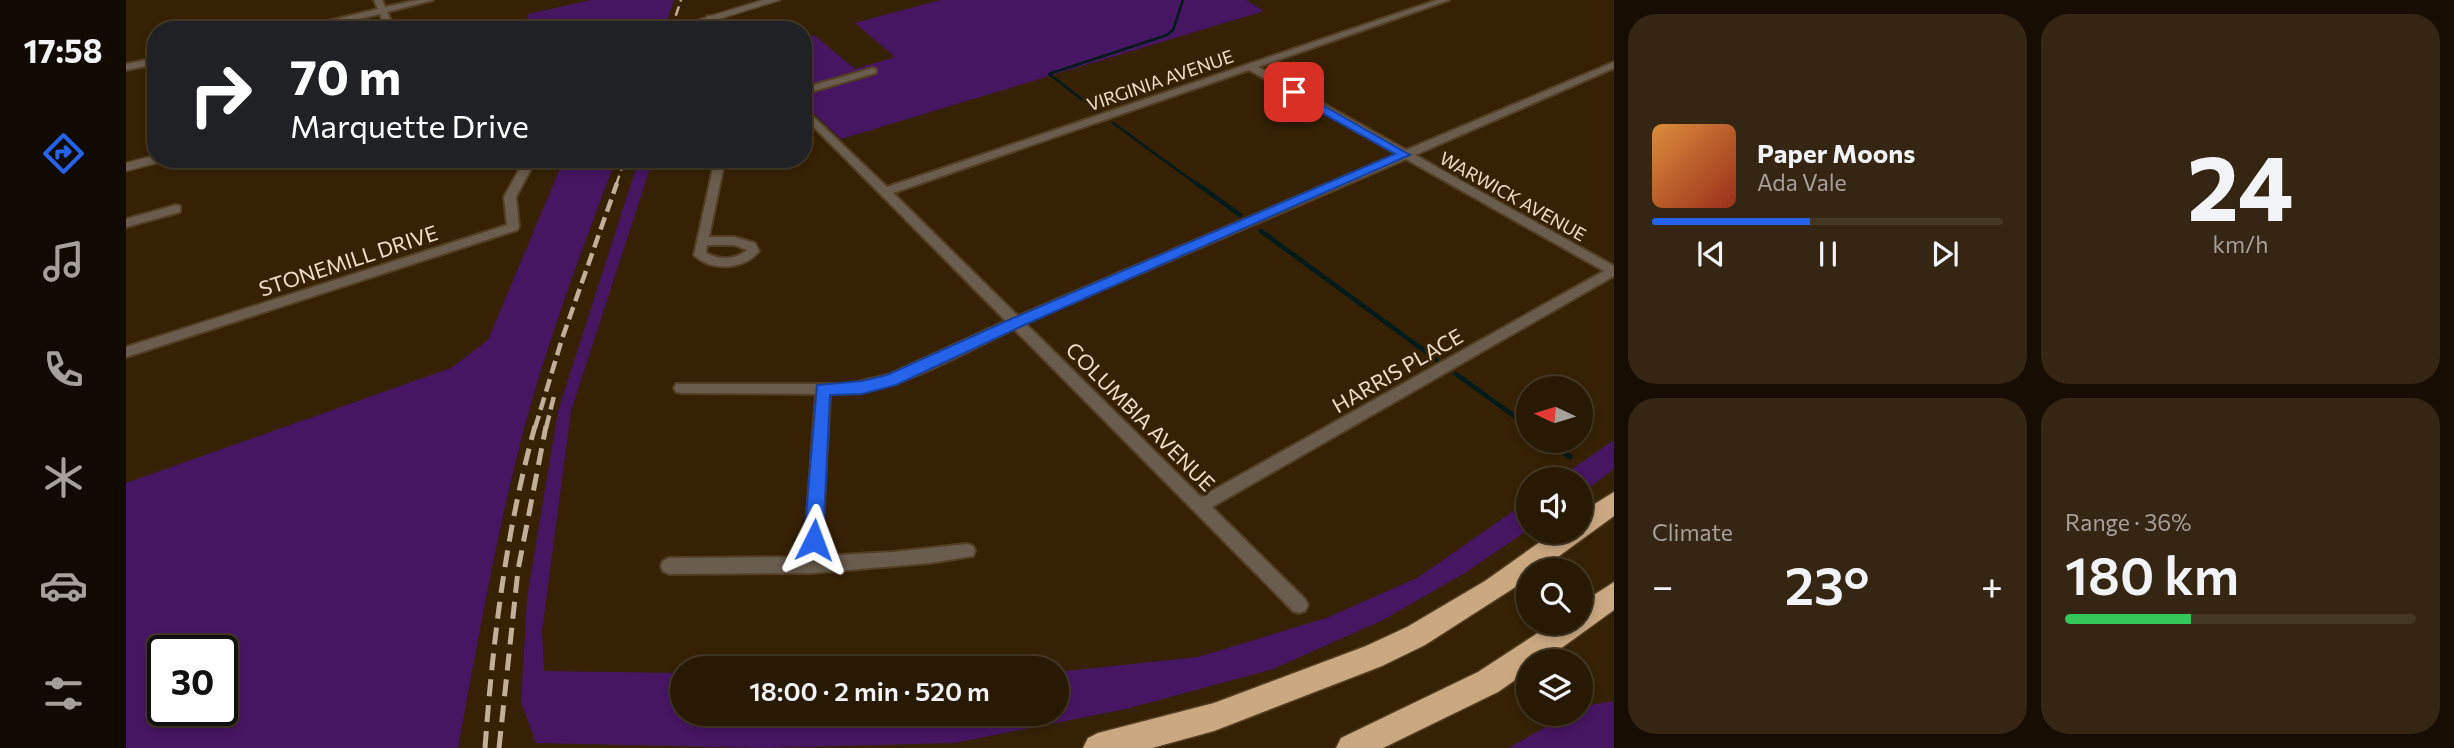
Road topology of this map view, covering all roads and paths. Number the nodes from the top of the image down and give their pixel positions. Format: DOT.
graph roads {
  1 [pos="378,0"];
  2 [pos="429,0"];
  3 [pos="775,0"];
  4 [pos="1445,0"];
  5 [pos="383,11"];
  6 [pos="710,18"];
  7 [pos="337,21"];
  8 [pos="387,21"];
  9 [pos="700,21"];
  10 [pos="713,21"];
  11 [pos="147,63"];
  12 [pos="1614,65"];
  13 [pos="126,67"];
  14 [pos="1250,67"];
  15 [pos="873,71"];
  16 [pos="812,88"];
  17 [pos="812,119"];
  18 [pos="1404,155"];
  19 [pos="147,161"];
  20 [pos="126,167"];
  21 [pos="526,168"];
  22 [pos="718,168"];
  23 [pos="886,192"];
  24 [pos="176,209"];
  25 [pos="126,223"];
  26 [pos="702,241"];
  27 [pos="1614,271"];
  28 [pos="1016,322"];
  29 [pos="126,352"];
  30 [pos="681,388"];
  31 [pos="822,389"];
  32 [pos="1614,502"];
  33 [pos="1201,505"];
  34 [pos="1593,517"];
  35 [pos="1556,544"];
  36 [pos="967,551"];
  37 [pos="812,565"];
  38 [pos="669,566"];
  39 [pos="1614,594"];
  40 [pos="1299,605"];
  41 [pos="1593,610"];
  42 [pos="1558,635"];
  43 [pos="1098,748"];
  44 [pos="1351,748"];
  1 -- 5 [label="street"];
  2 -- 5 [label="street"];
  3 -- 6 [label="street"];
  4 -- 14 [label="street, VIRGINIA AVENUE"];
  5 -- 7 [label="street"];
  5 -- 8 [label="street"];
  6 -- 9 [label="street"];
  6 -- 10 [label="street"];
  11 -- 13 [label="street"];
  12 -- 18 [label="street"];
  14 -- 18 [label="street, WARWICK AVENUE"];
  14 -- 23 [label="street, VIRGINIA AVENUE"];
  15 -- 16 [label="street"];
  17 -- 23 [label="street, COLUMBIA AVENUE"];
  18 -- 27 [label="street, WARWICK AVENUE"];
  18 -- 28 [label="street"];
  19 -- 20 [label="street"];
  21 -- 29 [label="street, STONEMILL DRIVE"];
  22 -- 26 [label="street"];
  23 -- 28 [label="street, COLUMBIA AVENUE"];
  24 -- 25 [label="street"];
  27 -- 33 [label="street, HARRIS PLACE"];
  28 -- 31 [label="street"];
  28 -- 33 [label="street, COLUMBIA AVENUE"];
  30 -- 31 [label="street"];
  31 -- 37 [label="street"];
  32 -- 34 [label="highway"];
  33 -- 40 [label="street, COLUMBIA AVENUE"];
  35 -- 43 [label="highway"];
  36 -- 37 [label="street"];
  37 -- 38 [label="street"];
  39 -- 41 [label="highway"];
  42 -- 44 [label="highway"];
}
